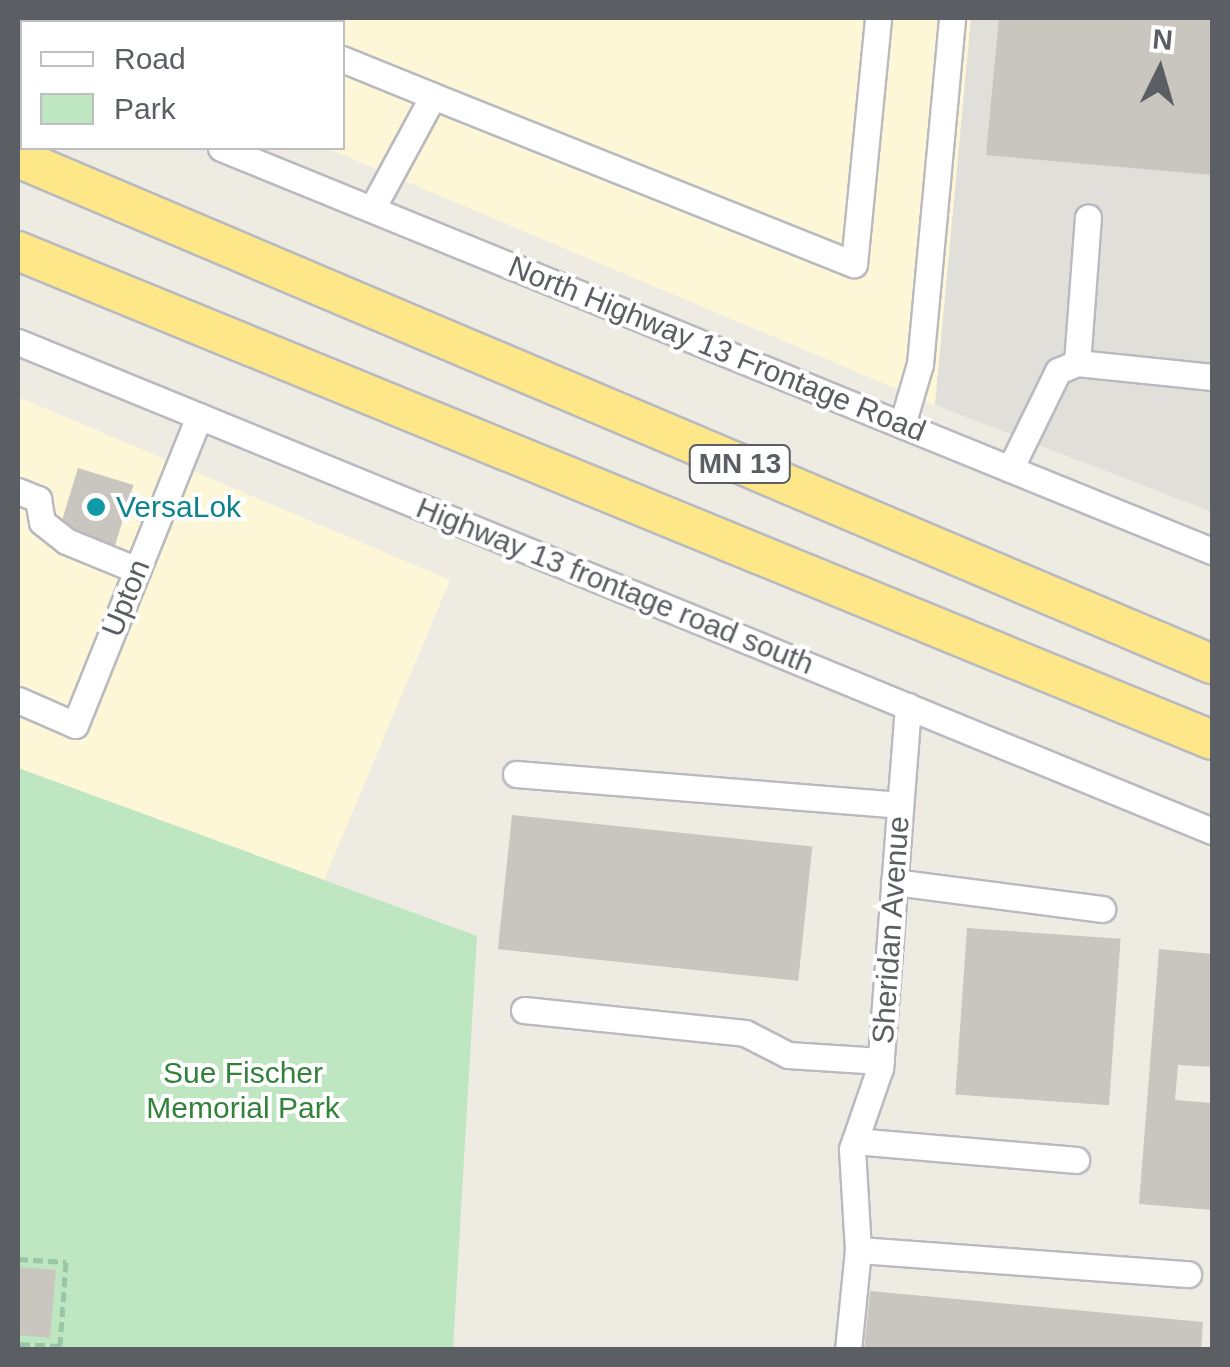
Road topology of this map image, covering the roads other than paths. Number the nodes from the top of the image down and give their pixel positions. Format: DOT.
graph roads {
  1 [pos="878,18"];
  2 [pos="952,18"];
  3 [pos="345,61"];
  4 [pos="433,96"];
  5 [pos="226,150"];
  6 [pos="18,158"];
  7 [pos="372,209"];
  8 [pos="1088,218"];
  9 [pos="18,251"];
  10 [pos="18,342"];
  11 [pos="1078,364"];
  12 [pos="1212,377"];
  13 [pos="199,416"];
  14 [pos="902,425"];
  15 [pos="1010,469"];
  16 [pos="18,491"];
  17 [pos="1212,551"];
  18 [pos="137,570"];
  19 [pos="1212,664"];
  20 [pos="18,700"];
  21 [pos="908,706"];
  22 [pos="1212,740"];
  23 [pos="516,774"];
  24 [pos="900,806"];
  25 [pos="1212,831"];
  26 [pos="894,882"];
  27 [pos="1102,909"];
  28 [pos="524,1010"];
  29 [pos="881,1061"];
  30 [pos="853,1145"];
  31 [pos="1076,1160"];
  32 [pos="858,1250"];
  33 [pos="1188,1274"];
  34 [pos="848,1350"];
  1 -- 4 [label="street"];
  2 -- 14 [label="street"];
  3 -- 4 [label="street"];
  4 -- 7 [label="street"];
  5 -- 7 [label="street, North Highway 13 Frontage Road"];
  6 -- 19 [label="highway, MN 13"];
  7 -- 14 [label="street, North Highway 13 Frontage Road"];
  8 -- 11 [label="street"];
  9 -- 22 [label="highway, MN 13"];
  10 -- 13 [label="street, Highway 13 frontage road south"];
  11 -- 12 [label="street"];
  11 -- 15 [label="street"];
  13 -- 18 [label="street, Upton"];
  13 -- 21 [label="street, Highway 13 frontage road south"];
  14 -- 15 [label="street, North Highway 13 Frontage Road"];
  15 -- 17 [label="street, North Highway 13 Frontage Road"];
  16 -- 18 [label="street"];
  18 -- 20 [label="street, Upton"];
  21 -- 24 [label="street, Sheridan Avenue"];
  21 -- 25 [label="street, Highway 13 frontage road south"];
  23 -- 24 [label="street"];
  24 -- 26 [label="street, Sheridan Avenue"];
  26 -- 27 [label="street"];
  26 -- 29 [label="street, Sheridan Avenue"];
  28 -- 29 [label="street"];
  29 -- 30 [label="street, Sheridan Avenue"];
  30 -- 31 [label="street"];
  30 -- 32 [label="street"];
  32 -- 33 [label="street"];
  32 -- 34 [label="street"];
}
